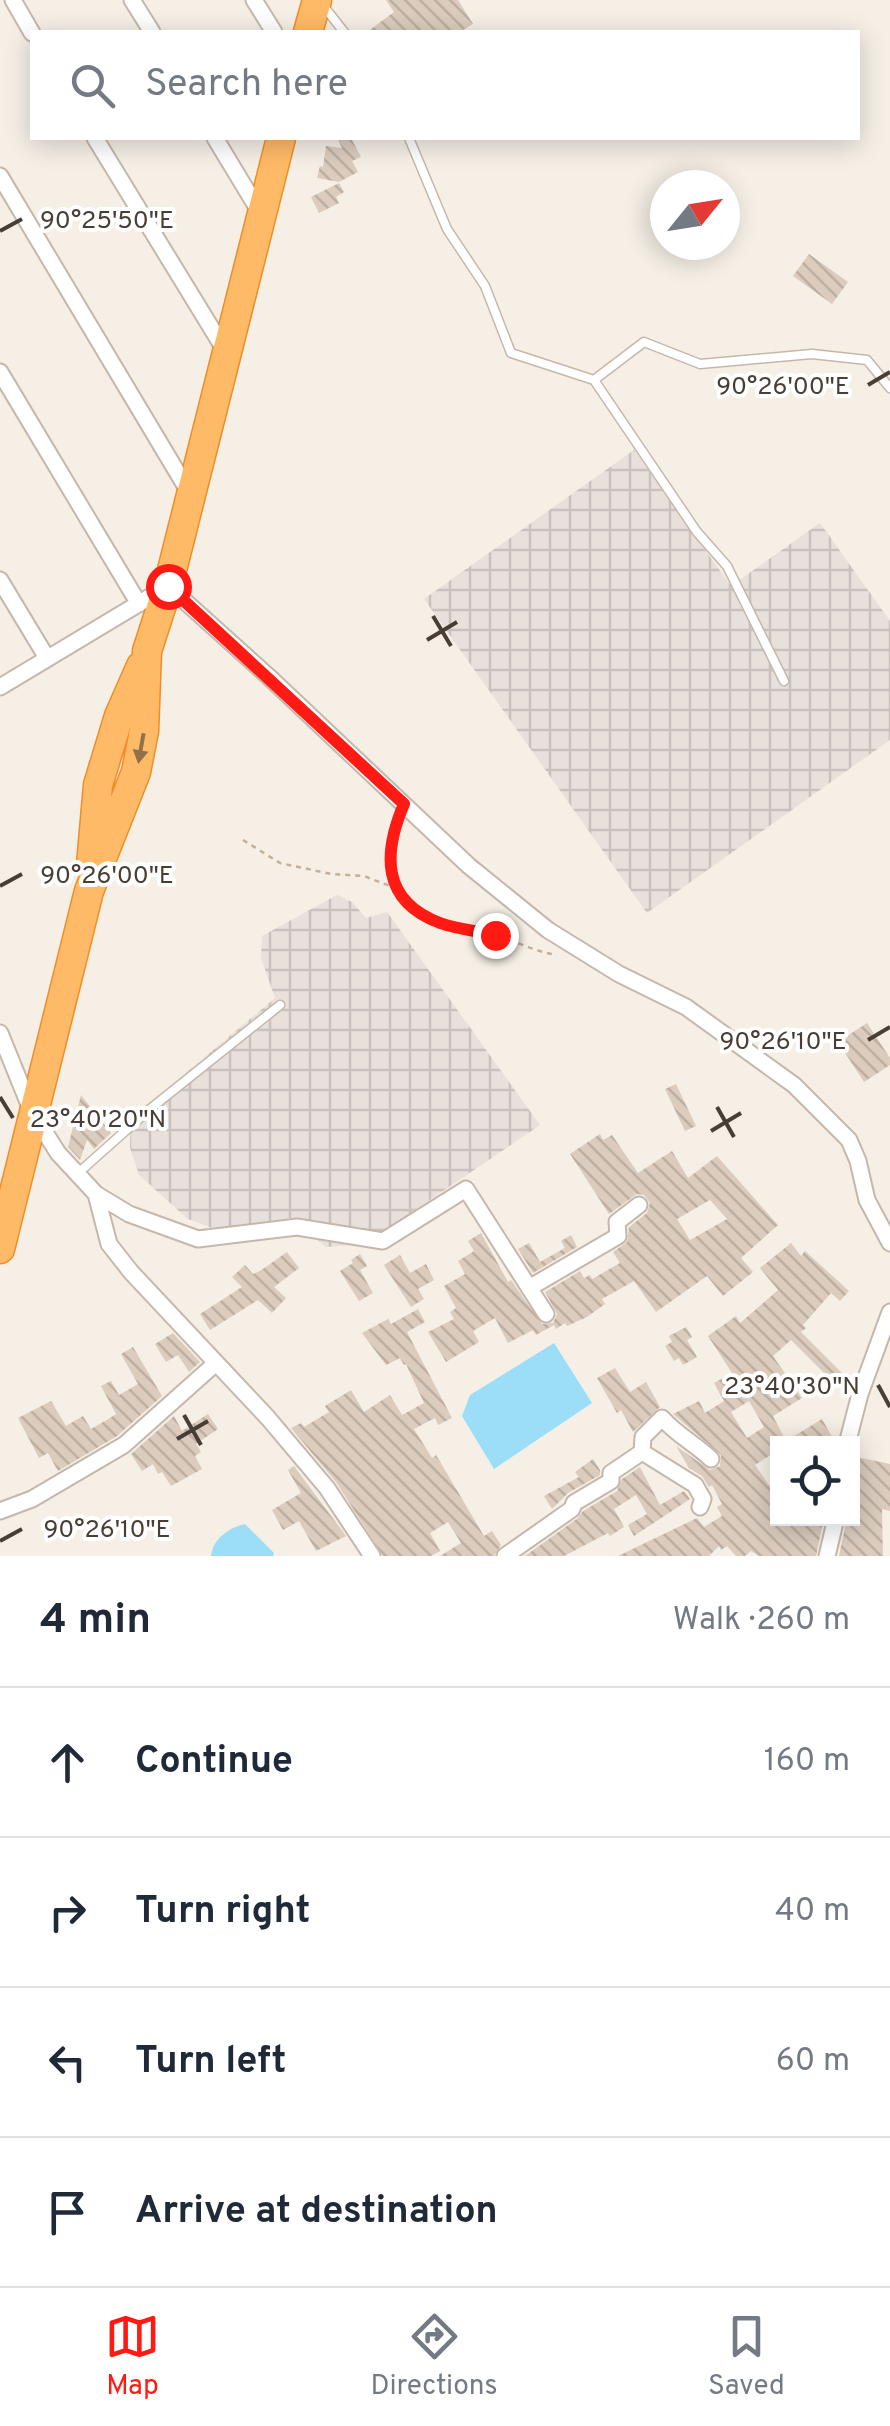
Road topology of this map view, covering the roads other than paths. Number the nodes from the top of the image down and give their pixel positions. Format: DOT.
graph roads {
  1 [pos="13,0"];
  2 [pos="132,0"];
  3 [pos="254,0"];
  4 [pos="318,0"];
  5 [pos="30,30"];
  6 [pos="151,30"];
  7 [pos="273,30"];
  8 [pos="309,30"];
  9 [pos="342,30"];
  10 [pos="97,140"];
  11 [pos="216,140"];
  12 [pos="280,140"];
  13 [pos="409,140"];
  14 [pos="0,176"];
  15 [pos="262,214"];
  16 [pos="227,353"];
  17 [pos="0,372"];
  18 [pos="594,380"];
  19 [pos="890,388"];
  20 [pos="189,492"];
  21 [pos="0,580"];
  22 [pos="168,586"];
  23 [pos="138,604"];
  24 [pos="47,658"];
  25 [pos="784,681"];
  26 [pos="0,686"];
  27 [pos="280,1005"];
  28 [pos="0,1032"];
  29 [pos="32,1112"];
  30 [pos="76,1174"];
  31 [pos="96,1194"];
  32 [pos="639,1204"];
  33 [pos="890,1242"];
  34 [pos="0,1249"];
  35 [pos="529,1288"];
  36 [pos="890,1312"];
  37 [pos="546,1314"];
  38 [pos="216,1363"];
  39 [pos="850,1436"];
  40 [pos="642,1452"];
  41 [pos="711,1459"];
  42 [pos="700,1507"];
  43 [pos="0,1511"];
  44 [pos="834,1526"];
  45 [pos="372,1556"];
  46 [pos="505,1556"];
  47 [pos="827,1556"];
  1 -- 5 [label="street"];
  2 -- 6 [label="street"];
  3 -- 7 [label="street"];
  4 -- 8 [label="highway"];
  4 -- 9 [label="lane"];
  10 -- 16 [label="street"];
  11 -- 15 [label="street"];
  12 -- 15 [label="highway"];
  13 -- 18 [label="lane"];
  14 -- 20 [label="street"];
  15 -- 16 [label="highway"];
  16 -- 20 [label="highway"];
  17 -- 23 [label="street"];
  18 -- 19 [label="lane"];
  18 -- 25 [label="lane"];
  20 -- 22 [label="highway"];
  21 -- 24 [label="street"];
  22 -- 23 [label="street"];
  22 -- 29 [label="highway"];
  22 -- 33 [label="street"];
  23 -- 24 [label="street"];
  24 -- 26 [label="street"];
  27 -- 30 [label="lane"];
  28 -- 29 [label="street"];
  29 -- 30 [label="street"];
  29 -- 34 [label="highway"];
  30 -- 31 [label="street"];
  31 -- 35 [label="street"];
  31 -- 38 [label="street"];
  32 -- 35 [label="street"];
  35 -- 37 [label="street"];
  36 -- 39 [label="street"];
  38 -- 43 [label="street"];
  38 -- 45 [label="street"];
  40 -- 41 [label="street"];
  40 -- 42 [label="street"];
  40 -- 46 [label="street"];
  44 -- 47 [label="street"];
}
